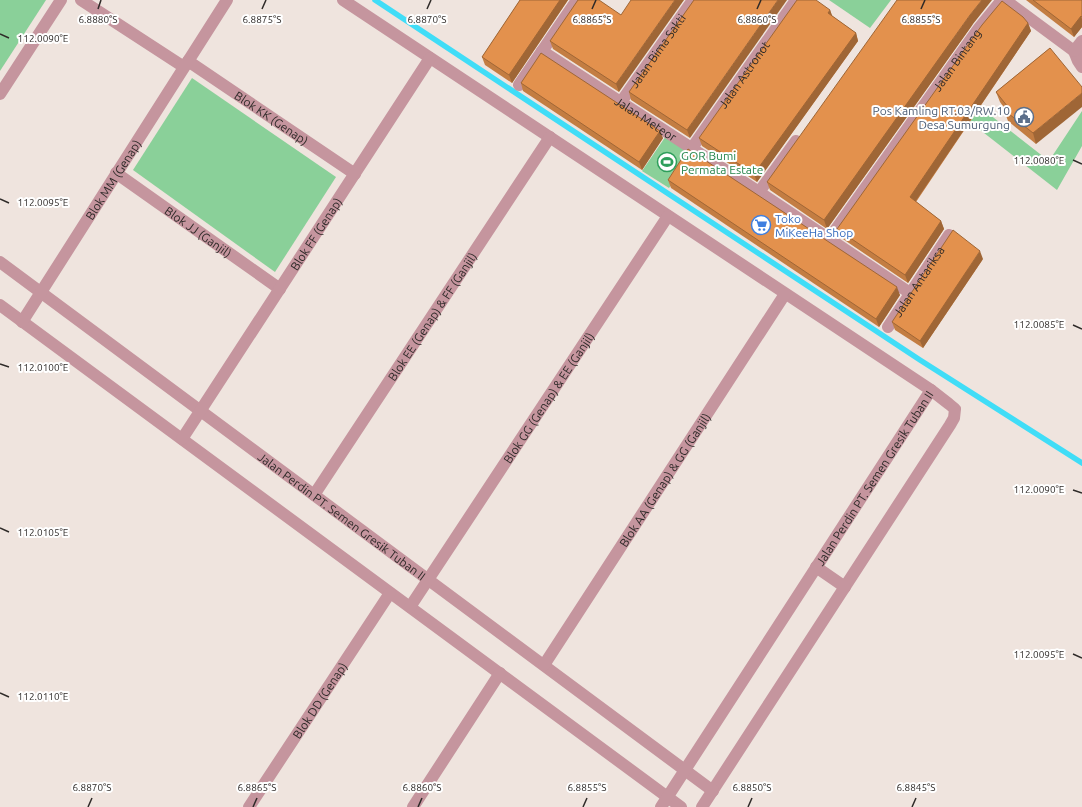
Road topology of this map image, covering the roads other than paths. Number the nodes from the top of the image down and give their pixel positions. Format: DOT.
graph roads {
  1 [pos="61,0"];
  2 [pos="81,0"];
  3 [pos="227,0"];
  4 [pos="343,0"];
  5 [pos="577,0"];
  6 [pos="693,0"];
  7 [pos="796,0"];
  8 [pos="1004,0"];
  9 [pos="1082,41"];
  10 [pos="542,51"];
  11 [pos="1078,53"];
  12 [pos="430,58"];
  13 [pos="186,64"];
  14 [pos="1082,67"];
  15 [pos="519,85"];
  16 [pos="1,89"];
  17 [pos="621,102"];
  18 [pos="800,134"];
  19 [pos="550,137"];
  20 [pos="692,148"];
  21 [pos="116,173"];
  22 [pos="355,174"];
  23 [pos="759,192"];
  24 [pos="668,216"];
  25 [pos="949,235"];
  26 [pos="829,240"];
  27 [pos="0,262"];
  28 [pos="280,289"];
  29 [pos="41,292"];
  30 [pos="786,294"];
  31 [pos="910,294"];
  32 [pos="0,305"];
  33 [pos="22,322"];
  34 [pos="888,327"];
  35 [pos="931,390"];
  36 [pos="201,411"];
  37 [pos="182,439"];
  38 [pos="314,495"];
  39 [pos="816,567"];
  40 [pos="428,580"];
  41 [pos="845,587"];
  42 [pos="390,593"];
  43 [pos="410,607"];
  44 [pos="544,665"];
  45 [pos="500,673"];
  46 [pos="685,770"];
  47 [pos="713,791"];
  48 [pos="664,802"];
  49 [pos="249,807"];
  50 [pos="413,807"];
  51 [pos="681,807"];
  52 [pos="702,807"];
  1 -- 16 [label="street"];
  2 -- 13 [label="street, Blok KK (Genap)"];
  3 -- 13 [label="street, Blok MM (Genap)"];
  4 -- 12 [label="street"];
  5 -- 10 [label="street"];
  6 -- 17 [label="street, Jalan Bima Sakti"];
  7 -- 20 [label="street, Jalan Astronot"];
  8 -- 11 [label="street"];
  8 -- 26 [label="street, Jalan Bintang"];
  9 -- 11 [label="street"];
  10 -- 15 [label="street"];
  10 -- 17 [label="street, Jalan Meteor"];
  11 -- 14 [label="street"];
  12 -- 19 [label="street"];
  12 -- 22 [label="street, Blok FF (Genap)"];
  13 -- 21 [label="street, Blok MM (Genap)"];
  13 -- 22 [label="street, Blok KK (Genap)"];
  17 -- 20 [label="street, Jalan Meteor"];
  18 -- 23 [label="street"];
  19 -- 24 [label="street"];
  19 -- 38 [label="street, Blok EE (Genap) & FF (Ganjil)"];
  20 -- 23 [label="street, Jalan Meteor"];
  21 -- 28 [label="street, Blok JJ (Ganjil)"];
  21 -- 29 [label="street, Blok MM (Genap)"];
  22 -- 28 [label="street, Blok FF (Genap)"];
  23 -- 26 [label="street, Jalan Meteor"];
  24 -- 30 [label="street"];
  24 -- 40 [label="street, Blok GG (Genap) & EE (Ganjil)"];
  25 -- 31 [label="street, Jalan Antariksa"];
  26 -- 31 [label="street, Jalan Meteor"];
  27 -- 29 [label="street, Jalan Perdin PT. Semen Gresik Tuban II"];
  28 -- 36 [label="street, Blok FF (Genap)"];
  29 -- 33 [label="street, Blok MM (Genap)"];
  29 -- 36 [label="street, Jalan Perdin PT. Semen Gresik Tuban II"];
  30 -- 35 [label="street"];
  30 -- 44 [label="street, Blok AA (Genap) & GG (Ganjil)"];
  31 -- 34 [label="street, Jalan Antariksa"];
  32 -- 33 [label="street"];
  33 -- 37 [label="street"];
  35 -- 39 [label="street, Jalan Perdin PT. Semen Gresik Tuban II"];
  35 -- 41 [label="street, Jalan Perdin PT. Semen Gresik Tuban II"];
  36 -- 37 [label="street, Blok FF (Genap)"];
  36 -- 38 [label="street, Jalan Perdin PT. Semen Gresik Tuban II"];
  37 -- 42 [label="street"];
  38 -- 40 [label="street, Jalan Perdin PT. Semen Gresik Tuban II"];
  39 -- 41 [label="street"];
  39 -- 46 [label="street, Jalan Perdin PT. Semen Gresik Tuban II"];
  40 -- 43 [label="street, Blok GG (Genap) & EE (Ganjil)"];
  40 -- 44 [label="street, Jalan Perdin PT. Semen Gresik Tuban II"];
  41 -- 47 [label="street, Jalan Perdin PT. Semen Gresik Tuban II"];
  42 -- 43 [label="street"];
  42 -- 49 [label="street, Blok DD (Genap)"];
  43 -- 45 [label="street"];
  44 -- 46 [label="street, Jalan Perdin PT. Semen Gresik Tuban II"];
  45 -- 48 [label="street"];
  45 -- 50 [label="street"];
  46 -- 47 [label="street, Jalan Perdin PT. Semen Gresik Tuban II"];
  46 -- 48 [label="street, Jalan Perdin PT. Semen Gresik Tuban II"];
  47 -- 52 [label="street, Jalan Perdin PT. Semen Gresik Tuban II"];
  48 -- 51 [label="street"];
}
